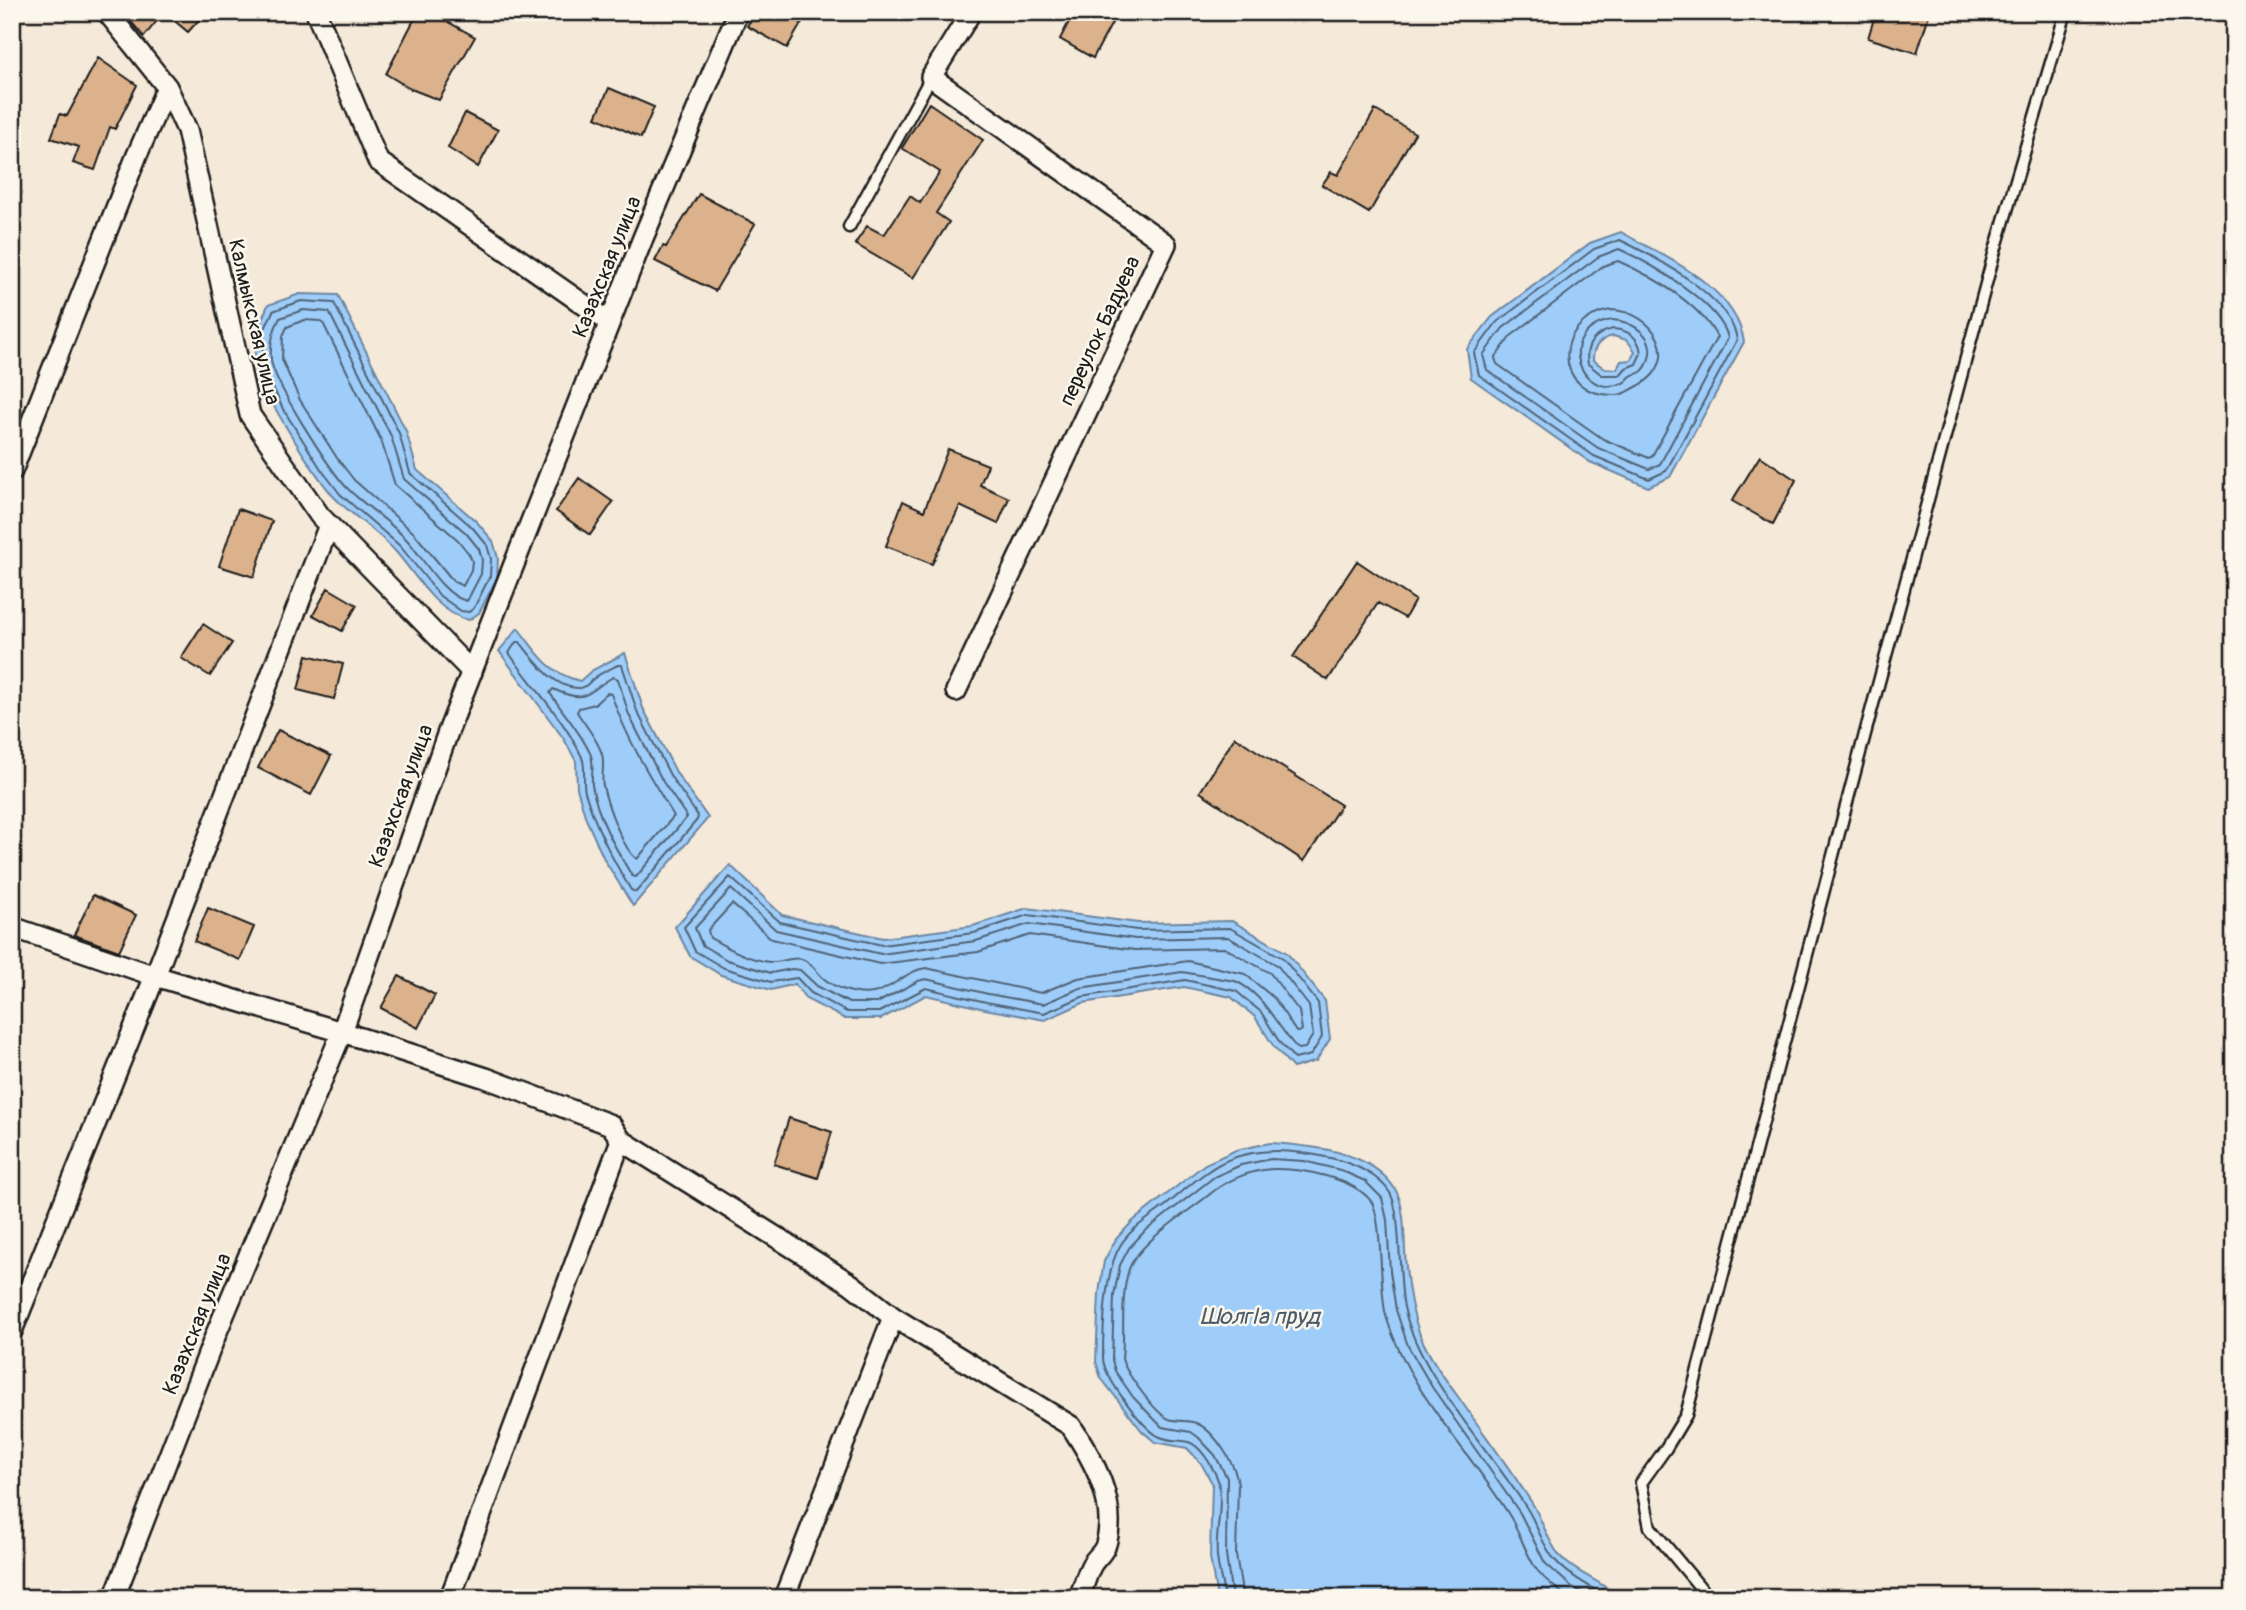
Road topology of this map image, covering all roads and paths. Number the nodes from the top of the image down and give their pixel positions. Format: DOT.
graph roads {
  1 [pos="107,12"];
  2 [pos="316,12"];
  3 [pos="737,12"];
  4 [pos="971,12"];
  5 [pos="2066,12"];
  6 [pos="931,77"];
  7 [pos="166,88"];
  8 [pos="849,227"];
  9 [pos="610,322"];
  10 [pos="12,471"];
  11 [pos="329,525"];
  12 [pos="472,672"];
  13 [pos="956,691"];
  14 [pos="12,927"];
  15 [pos="155,976"];
  16 [pos="342,1032"];
  17 [pos="621,1140"];
  18 [pos="893,1317"];
  19 [pos="12,1331"];
  20 [pos="114,1598"];
  21 [pos="450,1598"];
  22 [pos="784,1598"];
  23 [pos="1079,1598"];
  24 [pos="1709,1598"];
  1 -- 7 [label="street, Калмыкская улица"];
  2 -- 9 [label="street"];
  3 -- 9 [label="street, Казахская улица"];
  4 -- 6 [label="street"];
  5 -- 24 [label="lane"];
  6 -- 8 [label="lane"];
  6 -- 13 [label="street, переулок Бадуева"];
  7 -- 10 [label="street"];
  7 -- 11 [label="street, Калмыкская улица"];
  9 -- 12 [label="street, Казахская улица"];
  11 -- 12 [label="street, Калмыкская улица"];
  11 -- 15 [label="street"];
  12 -- 16 [label="street, Казахская улица"];
  14 -- 15 [label="street"];
  15 -- 16 [label="street"];
  15 -- 19 [label="street"];
  16 -- 17 [label="street"];
  16 -- 20 [label="street, Казахская улица"];
  17 -- 18 [label="street"];
  17 -- 21 [label="street"];
  18 -- 22 [label="street"];
  18 -- 23 [label="street"];
}
